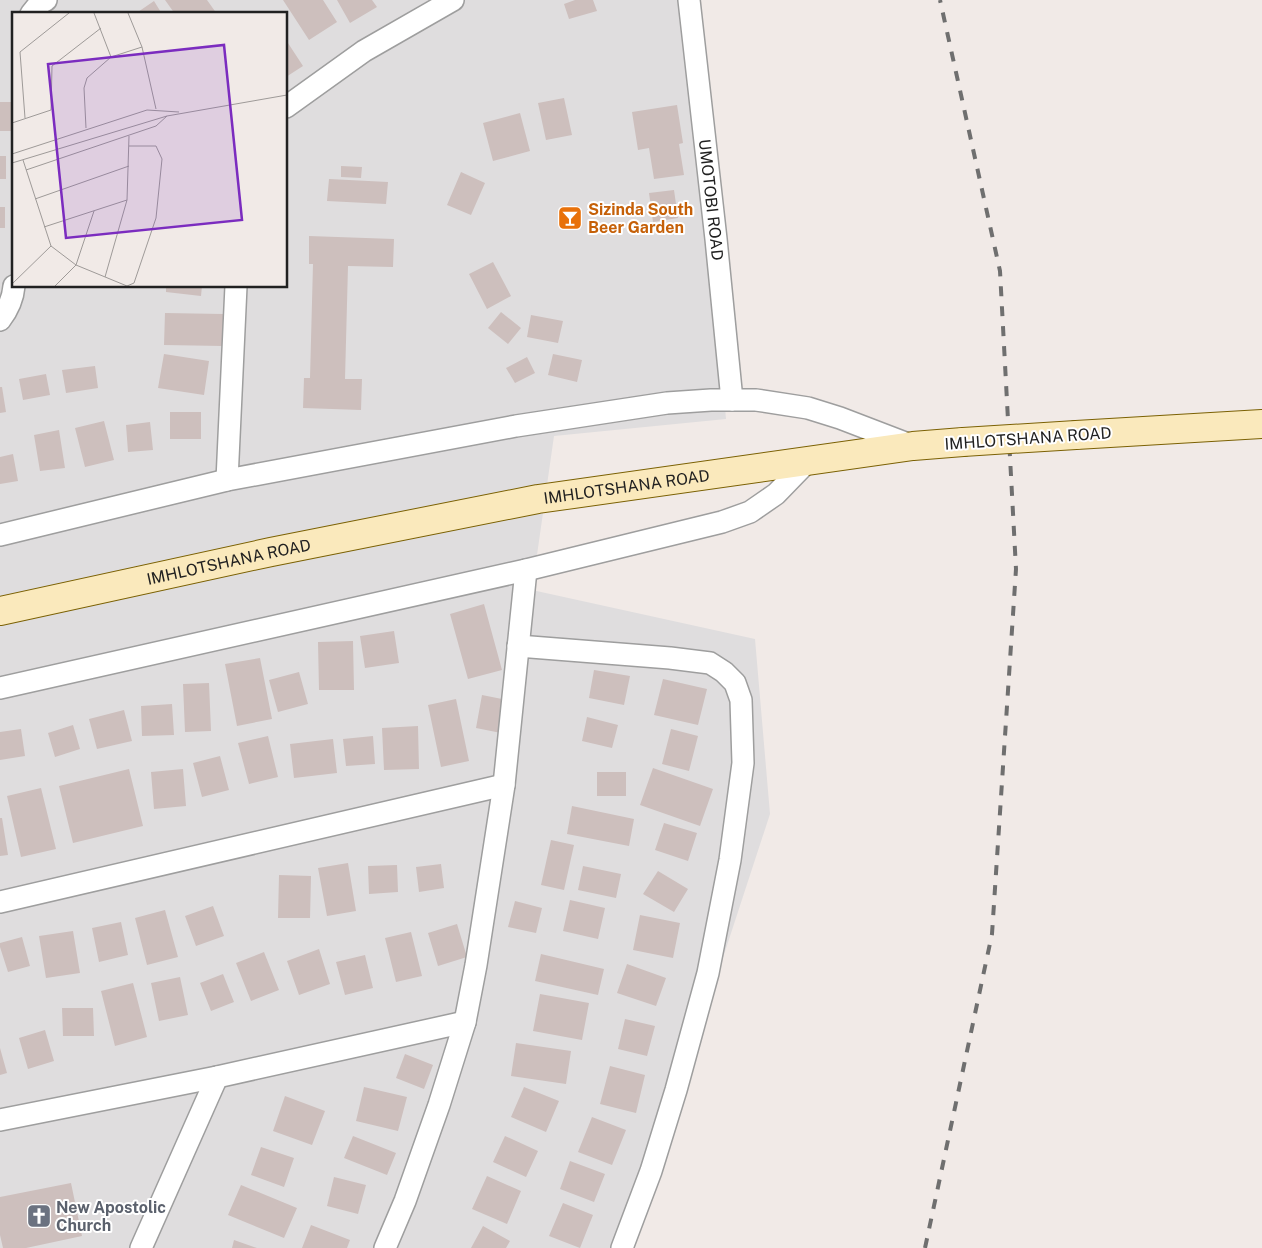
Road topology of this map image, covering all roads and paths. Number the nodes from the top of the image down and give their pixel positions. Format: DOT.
graph roads {
  1 [pos="46,0"];
  2 [pos="453,0"];
  3 [pos="689,0"];
  4 [pos="33,12"];
  5 [pos="288,106"];
  6 [pos="14,288"];
  7 [pos="236,288"];
  8 [pos="0,320"];
  9 [pos="732,400"];
  10 [pos="1262,424"];
  11 [pos="913,446"];
  12 [pos="808,460"];
  13 [pos="227,480"];
  14 [pos="0,535"];
  15 [pos="526,570"];
  16 [pos="0,611"];
  17 [pos="518,646"];
  18 [pos="0,688"];
  19 [pos="504,785"];
  20 [pos="0,902"];
  21 [pos="465,1022"];
  22 [pos="217,1077"];
  23 [pos="0,1120"];
  24 [pos="140,1248"];
  25 [pos="385,1248"];
  26 [pos="622,1248"];
  1 -- 4 [label="street"];
  2 -- 5 [label="street"];
  3 -- 9 [label="street, UMOTOBI ROAD"];
  6 -- 8 [label="street"];
  7 -- 13 [label="street"];
  9 -- 11 [label="street"];
  9 -- 13 [label="street"];
  10 -- 11 [label="street, IMHLOTSHANA ROAD, bridge"];
  11 -- 12 [label="street, IMHLOTSHANA ROAD"];
  12 -- 15 [label="street"];
  12 -- 16 [label="street, IMHLOTSHANA ROAD"];
  13 -- 14 [label="street"];
  15 -- 17 [label="street"];
  15 -- 18 [label="street"];
  17 -- 19 [label="street"];
  17 -- 26 [label="street"];
  19 -- 20 [label="street"];
  19 -- 21 [label="street"];
  21 -- 22 [label="street"];
  21 -- 25 [label="street"];
  22 -- 23 [label="street"];
  22 -- 24 [label="street"];
}
